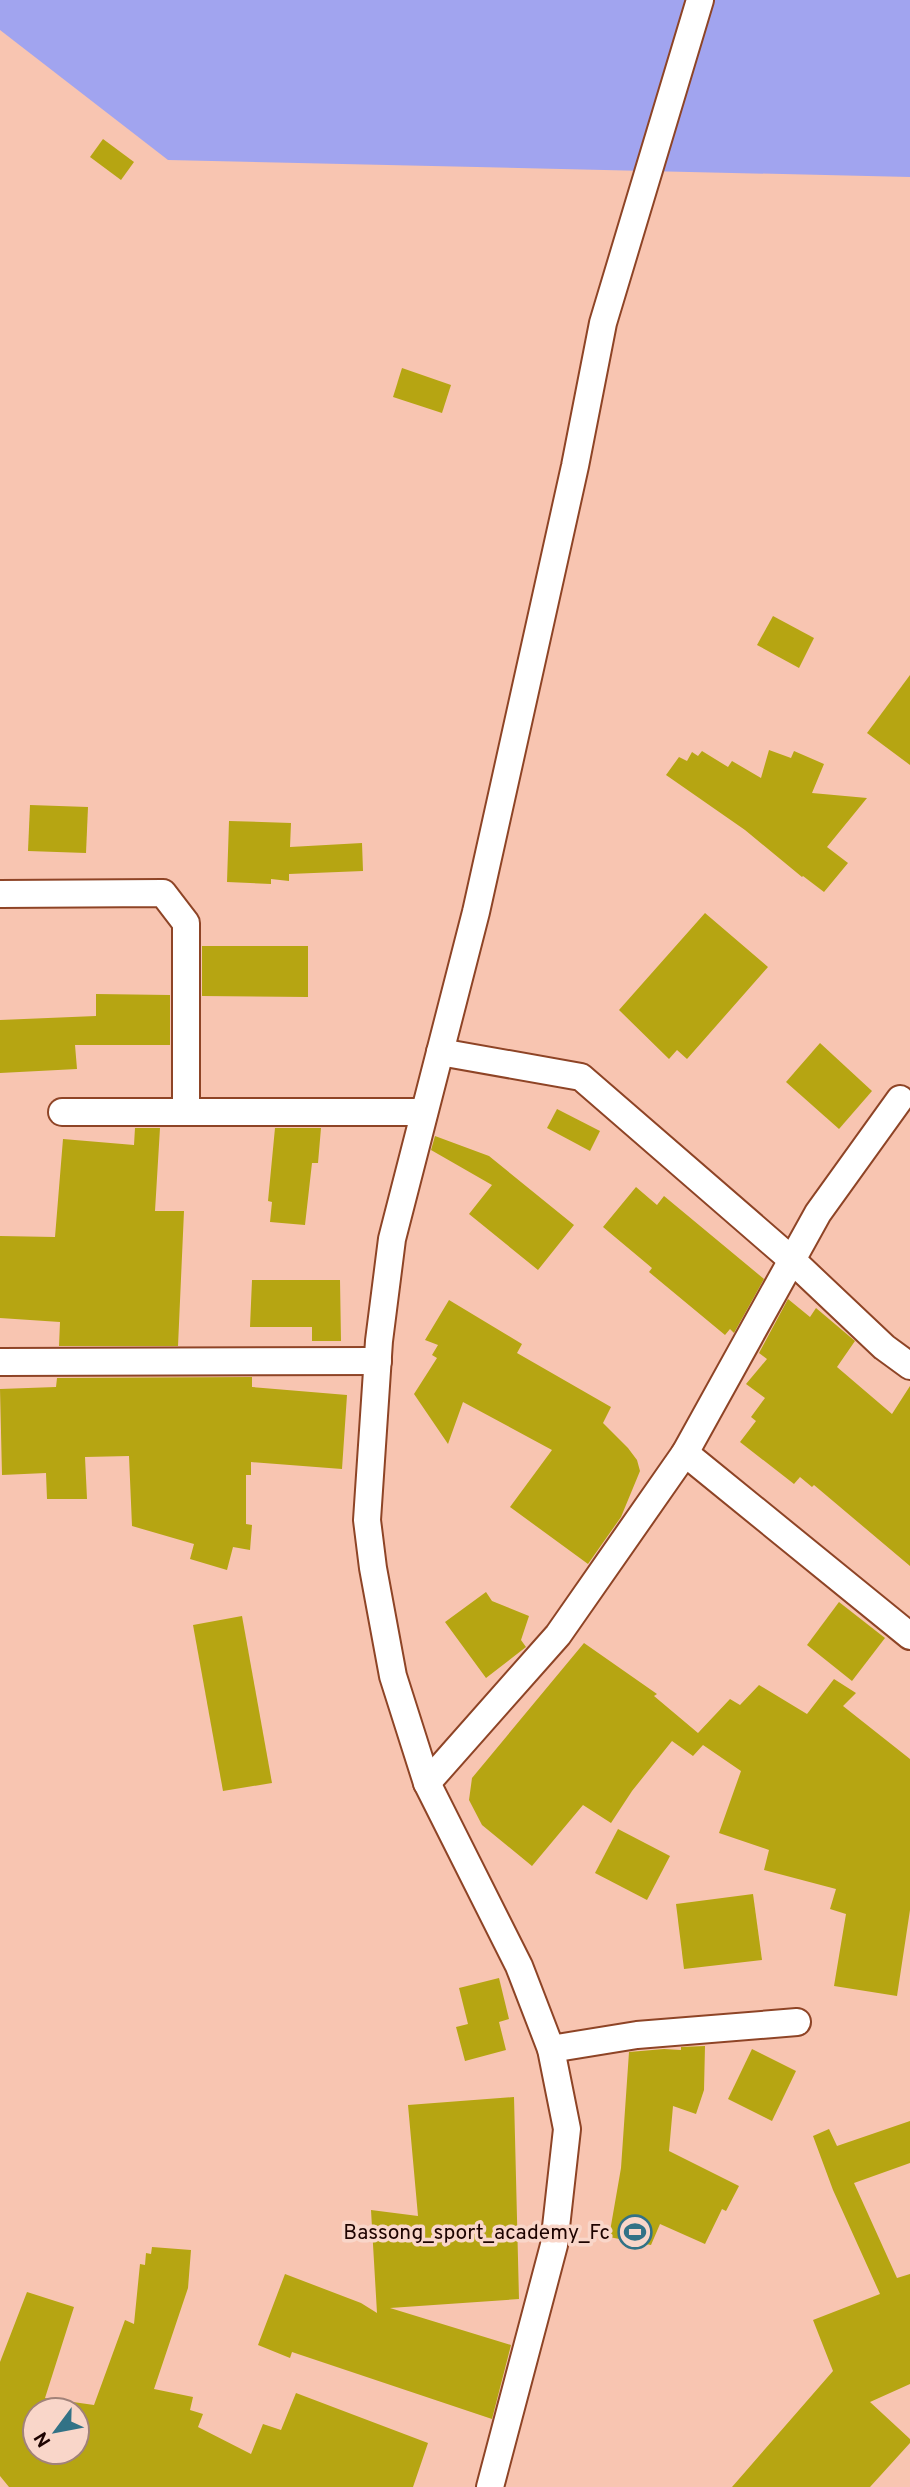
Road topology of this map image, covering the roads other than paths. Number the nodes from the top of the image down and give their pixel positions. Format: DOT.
graph roads {
  1 [pos="700,0"];
  2 [pos="0,894"];
  3 [pos="440,1052"];
  4 [pos="900,1099"];
  5 [pos="61,1112"];
  6 [pos="187,1112"];
  7 [pos="424,1112"];
  8 [pos="792,1261"];
  9 [pos="378,1361"];
  10 [pos="0,1362"];
  11 [pos="910,1366"];
  12 [pos="685,1453"];
  13 [pos="910,1636"];
  14 [pos="427,1783"];
  15 [pos="797,2022"];
  16 [pos="551,2049"];
  17 [pos="490,2487"];
  1 -- 3 [label="street"];
  2 -- 6 [label="street"];
  3 -- 7 [label="street"];
  3 -- 8 [label="street"];
  4 -- 8 [label="street"];
  5 -- 6 [label="street"];
  6 -- 7 [label="street"];
  7 -- 9 [label="street"];
  8 -- 11 [label="street"];
  8 -- 12 [label="street"];
  9 -- 10 [label="street"];
  9 -- 14 [label="street"];
  12 -- 13 [label="street"];
  12 -- 14 [label="street"];
  14 -- 16 [label="street"];
  15 -- 16 [label="street"];
  16 -- 17 [label="street"];
}
